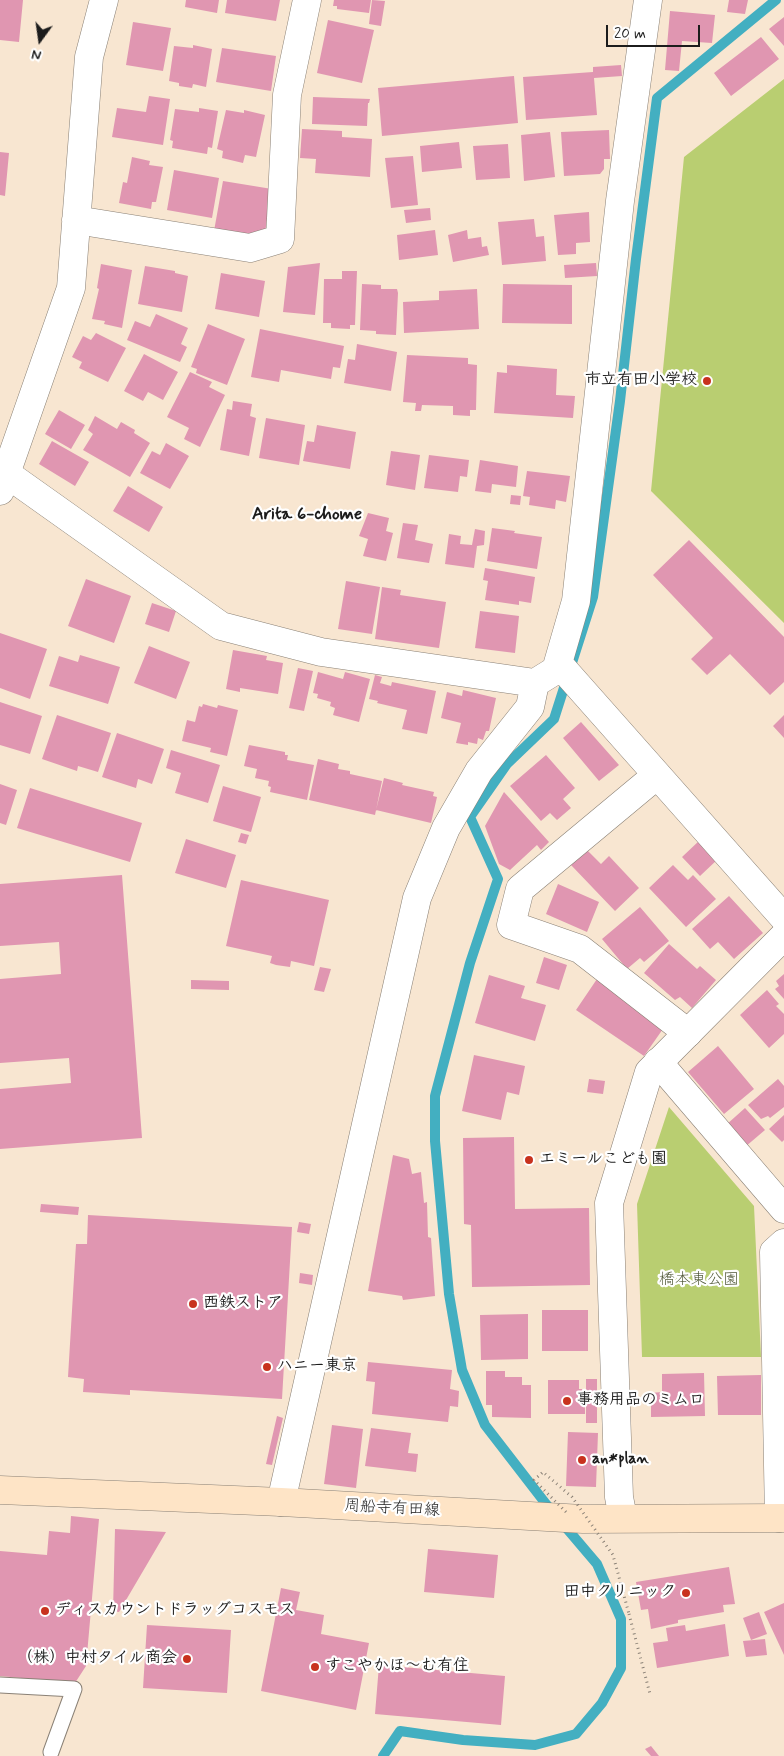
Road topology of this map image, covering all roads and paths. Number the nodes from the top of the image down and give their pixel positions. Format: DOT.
graph roads {
  1 [pos="104,0"];
  2 [pos="307,0"];
  3 [pos="648,0"];
  4 [pos="76,220"];
  5 [pos="3,483"];
  6 [pos="558,663"];
  7 [pos="535,683"];
  8 [pos="657,775"];
  9 [pos="784,918"];
  10 [pos="784,936"];
  11 [pos="688,1033"];
  12 [pos="658,1062"];
  13 [pos="784,1209"];
  14 [pos="784,1243"];
  15 [pos="0,1490"];
  16 [pos="281,1502"];
  17 [pos="574,1516"];
  18 [pos="624,1518"];
  19 [pos="781,1518"];
  20 [pos="0,1685"];
  21 [pos="650,1694"];
  22 [pos="53,1755"];
  1 -- 4 [label="street"];
  2 -- 4 [label="street"];
  3 -- 6 [label="street"];
  4 -- 5 [label="street"];
  5 -- 7 [label="street"];
  6 -- 7 [label="street"];
  6 -- 8 [label="street"];
  7 -- 16 [label="street"];
  8 -- 9 [label="street"];
  8 -- 11 [label="street"];
  10 -- 11 [label="street"];
  11 -- 12 [label="street"];
  12 -- 13 [label="street"];
  12 -- 18 [label="street"];
  14 -- 19 [label="street"];
  15 -- 16 [label="main road, 周船寺有田線"];
  16 -- 17 [label="main road, 周船寺有田線"];
  17 -- 18 [label="main road, 周船寺有田線"];
  17 -- 21 [label="path, bridge"];
  18 -- 19 [label="main road, 周船寺有田線"];
  20 -- 22 [label="lane"];
}
